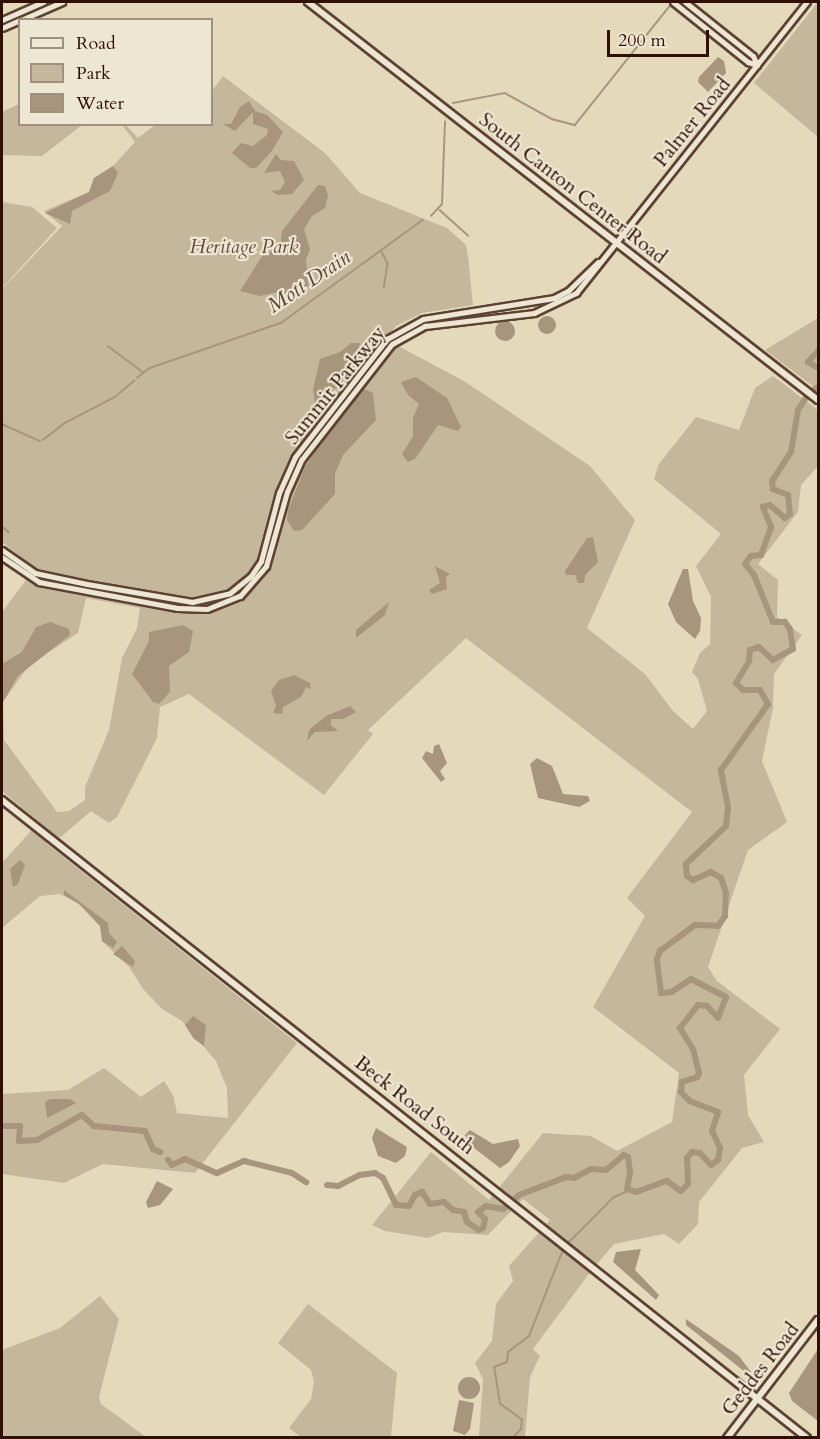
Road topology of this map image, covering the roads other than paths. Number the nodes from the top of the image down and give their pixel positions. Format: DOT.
graph roads {
  1 [pos="43,2"];
  2 [pos="62,2"];
  3 [pos="308,2"];
  4 [pos="673,2"];
  5 [pos="685,2"];
  6 [pos="807,2"];
  7 [pos="25,18"];
  8 [pos="2,20"];
  9 [pos="18,21"];
  10 [pos="2,28"];
  11 [pos="740,46"];
  12 [pos="735,52"];
  13 [pos="757,65"];
  14 [pos="614,242"];
  15 [pos="599,261"];
  16 [pos="817,399"];
  17 [pos="2,550"];
  18 [pos="2,557"];
  19 [pos="2,800"];
  20 [pos="819,1320"];
  21 [pos="757,1398"];
  22 [pos="727,1437"];
  23 [pos="807,1437"];
  1 -- 8 [label="street"];
  2 -- 7 [label="street"];
  3 -- 14 [label="main road, South Canton Center Road"];
  4 -- 12 [label="street"];
  5 -- 11 [label="street"];
  6 -- 13 [label="street, Palmer Road"];
  9 -- 10 [label="street"];
  11 -- 12 [label="street"];
  11 -- 13 [label="street"];
  12 -- 13 [label="street"];
  13 -- 14 [label="street, Palmer Road"];
  14 -- 15 [label="street, Palmer Road"];
  14 -- 16 [label="main road, South Canton Center Road"];
  15 -- 17 [label="street, Summit Parkway"];
  15 -- 18 [label="street, Summit Parkway"];
  19 -- 21 [label="main road, Beck Road South"];
  20 -- 21 [label="main road, Geddes Road"];
  21 -- 22 [label="main road, Geddes Road"];
  21 -- 23 [label="main road, Beck Road South"];
}
